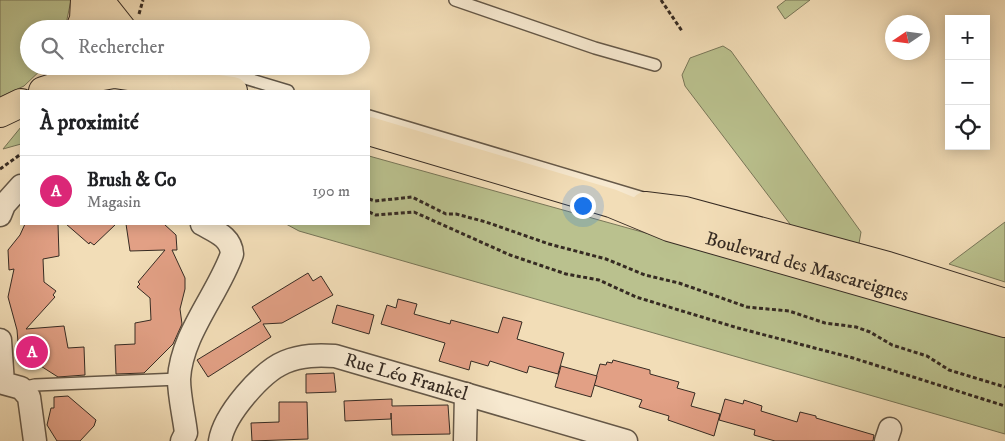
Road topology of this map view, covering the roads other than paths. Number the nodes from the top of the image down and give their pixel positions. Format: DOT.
graph roads {
  1 [pos="85,0"];
  2 [pos="99,0"];
  3 [pos="457,0"];
  4 [pos="84,20"];
  5 [pos="115,20"];
  6 [pos="654,65"];
  7 [pos="55,75"];
  8 [pos="109,75"];
  9 [pos="121,75"];
  10 [pos="195,75"];
  11 [pos="235,75"];
  12 [pos="43,90"];
  13 [pos="46,90"];
  14 [pos="226,90"];
  15 [pos="231,90"];
  16 [pos="285,90"];
  17 [pos="20,103"];
  18 [pos="0,113"];
  19 [pos="370,116"];
  20 [pos="370,131"];
  21 [pos="20,187"];
  22 [pos="611,203"];
  23 [pos="685,211"];
  24 [pos="0,215"];
  25 [pos="204,225"];
  26 [pos="1005,303"];
  27 [pos="1005,323"];
  28 [pos="0,340"];
  29 [pos="179,379"];
  30 [pos="8,385"];
  31 [pos="466,394"];
  32 [pos="184,437"];
  33 [pos="220,439"];
  34 [pos="35,441"];
  35 [pos="465,441"];
  36 [pos="626,441"];
  1 -- 4 [label="main road"];
  2 -- 5 [label="main road"];
  3 -- 6 [label="lane"];
  7 -- 12 [label="main road"];
  8 -- 13 [label="main road"];
  9 -- 14 [label="main road"];
  10 -- 15 [label="main road"];
  11 -- 16 [label="lane"];
  17 -- 18 [label="main road"];
  19 -- 23 [label="lane"];
  20 -- 22 [label="main road, Boulevard des Mascareignes"];
  21 -- 24 [label="street"];
  22 -- 23 [label="main road, Boulevard des Mascareignes"];
  22 -- 27 [label="main road, Boulevard des Mascareignes"];
  23 -- 26 [label="main road, Boulevard des Mascareignes"];
  25 -- 29 [label="street"];
  28 -- 30 [label="street"];
  29 -- 30 [label="lane"];
  29 -- 32 [label="street"];
  30 -- 34 [label="street"];
  31 -- 33 [label="street, Rue Léo Frankel"];
  31 -- 35 [label="street"];
  31 -- 36 [label="street, Rue Léo Frankel"];
  32 -- 33 [label="street"];
}
